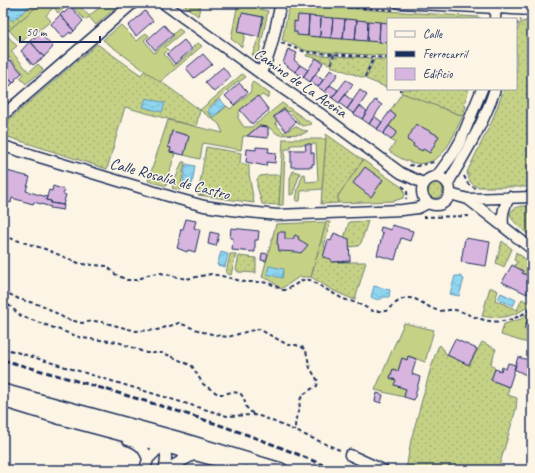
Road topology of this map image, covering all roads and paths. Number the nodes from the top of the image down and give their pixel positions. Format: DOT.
graph roads {
  1 [pos="137,4"];
  2 [pos="305,4"];
  3 [pos="396,6"];
  4 [pos="160,7"];
  5 [pos="284,7"];
  6 [pos="496,10"];
  7 [pos="532,10"];
  8 [pos="510,11"];
  9 [pos="524,19"];
  10 [pos="517,24"];
  11 [pos="279,48"];
  12 [pos="334,54"];
  13 [pos="374,57"];
  14 [pos="387,58"];
  15 [pos="331,64"];
  16 [pos="260,73"];
  17 [pos="365,77"];
  18 [pos="482,90"];
  19 [pos="495,90"];
  20 [pos="3,115"];
  21 [pos="3,146"];
  22 [pos="439,159"];
  23 [pos="408,164"];
  24 [pos="463,172"];
  25 [pos="437,176"];
  26 [pos="423,183"];
  27 [pos="448,183"];
  28 [pos="401,185"];
  29 [pos="479,188"];
  30 [pos="450,194"];
  31 [pos="510,197"];
  32 [pos="532,197"];
  33 [pos="468,199"];
  34 [pos="400,202"];
  35 [pos="428,203"];
  36 [pos="503,226"];
  37 [pos="3,236"];
  38 [pos="532,249"];
  39 [pos="3,291"];
  40 [pos="3,300"];
  41 [pos="532,307"];
  42 [pos="3,348"];
  43 [pos="3,391"];
  44 [pos="3,400"];
  45 [pos="61,412"];
  46 [pos="254,415"];
  47 [pos="294,430"];
  48 [pos="162,445"];
  49 [pos="195,454"];
  50 [pos="350,455"];
  51 [pos="148,459"];
  52 [pos="257,466"];
  53 [pos="145,470"];
  54 [pos="165,470"];
  55 [pos="281,470"];
  56 [pos="383,470"];
  1 -- 4 [label="path"];
  1 -- 20 [label="street"];
  2 -- 3 [label="path"];
  2 -- 5 [label="path"];
  3 -- 6 [label="street"];
  4 -- 16 [label="street, Camino de La Aceña"];
  5 -- 16 [label="street"];
  6 -- 8 [label="street"];
  7 -- 8 [label="street"];
  9 -- 10 [label="path"];
  11 -- 12 [label="path"];
  12 -- 13 [label="path"];
  12 -- 15 [label="path"];
  13 -- 14 [label="path"];
  13 -- 17 [label="path"];
  16 -- 26 [label="street, Camino de La Aceña"];
  18 -- 25 [label="street"];
  19 -- 27 [label="street"];
  21 -- 35 [label="street, Calle Rosalía de Castro"];
  22 -- 23 [label="path"];
  24 -- 29 [label="path"];
  25 -- 26 [label="street"];
  25 -- 27 [label="street"];
  26 -- 35 [label="street"];
  27 -- 30 [label="street"];
  28 -- 34 [label="path"];
  30 -- 33 [label="street"];
  30 -- 35 [label="street"];
  31 -- 32 [label="street"];
  31 -- 33 [label="street"];
  31 -- 36 [label="street"];
  33 -- 36 [label="street"];
  36 -- 38 [label="street"];
  37 -- 41 [label="path"];
  39 -- 47 [label="path"];
  40 -- 46 [label="path"];
  42 -- 46 [label="path"];
  43 -- 45 [label="street"];
  44 -- 45 [label="street"];
  45 -- 48 [label="street"];
  45 -- 51 [label="street"];
  45 -- 52 [label="street"];
  46 -- 47 [label="path"];
  47 -- 50 [label="path"];
  48 -- 49 [label="street"];
  48 -- 51 [label="street"];
  48 -- 52 [label="street"];
  48 -- 54 [label="street"];
  49 -- 52 [label="street"];
  49 -- 54 [label="street"];
  50 -- 56 [label="street"];
  51 -- 53 [label="street"];
  52 -- 55 [label="street"];
}
